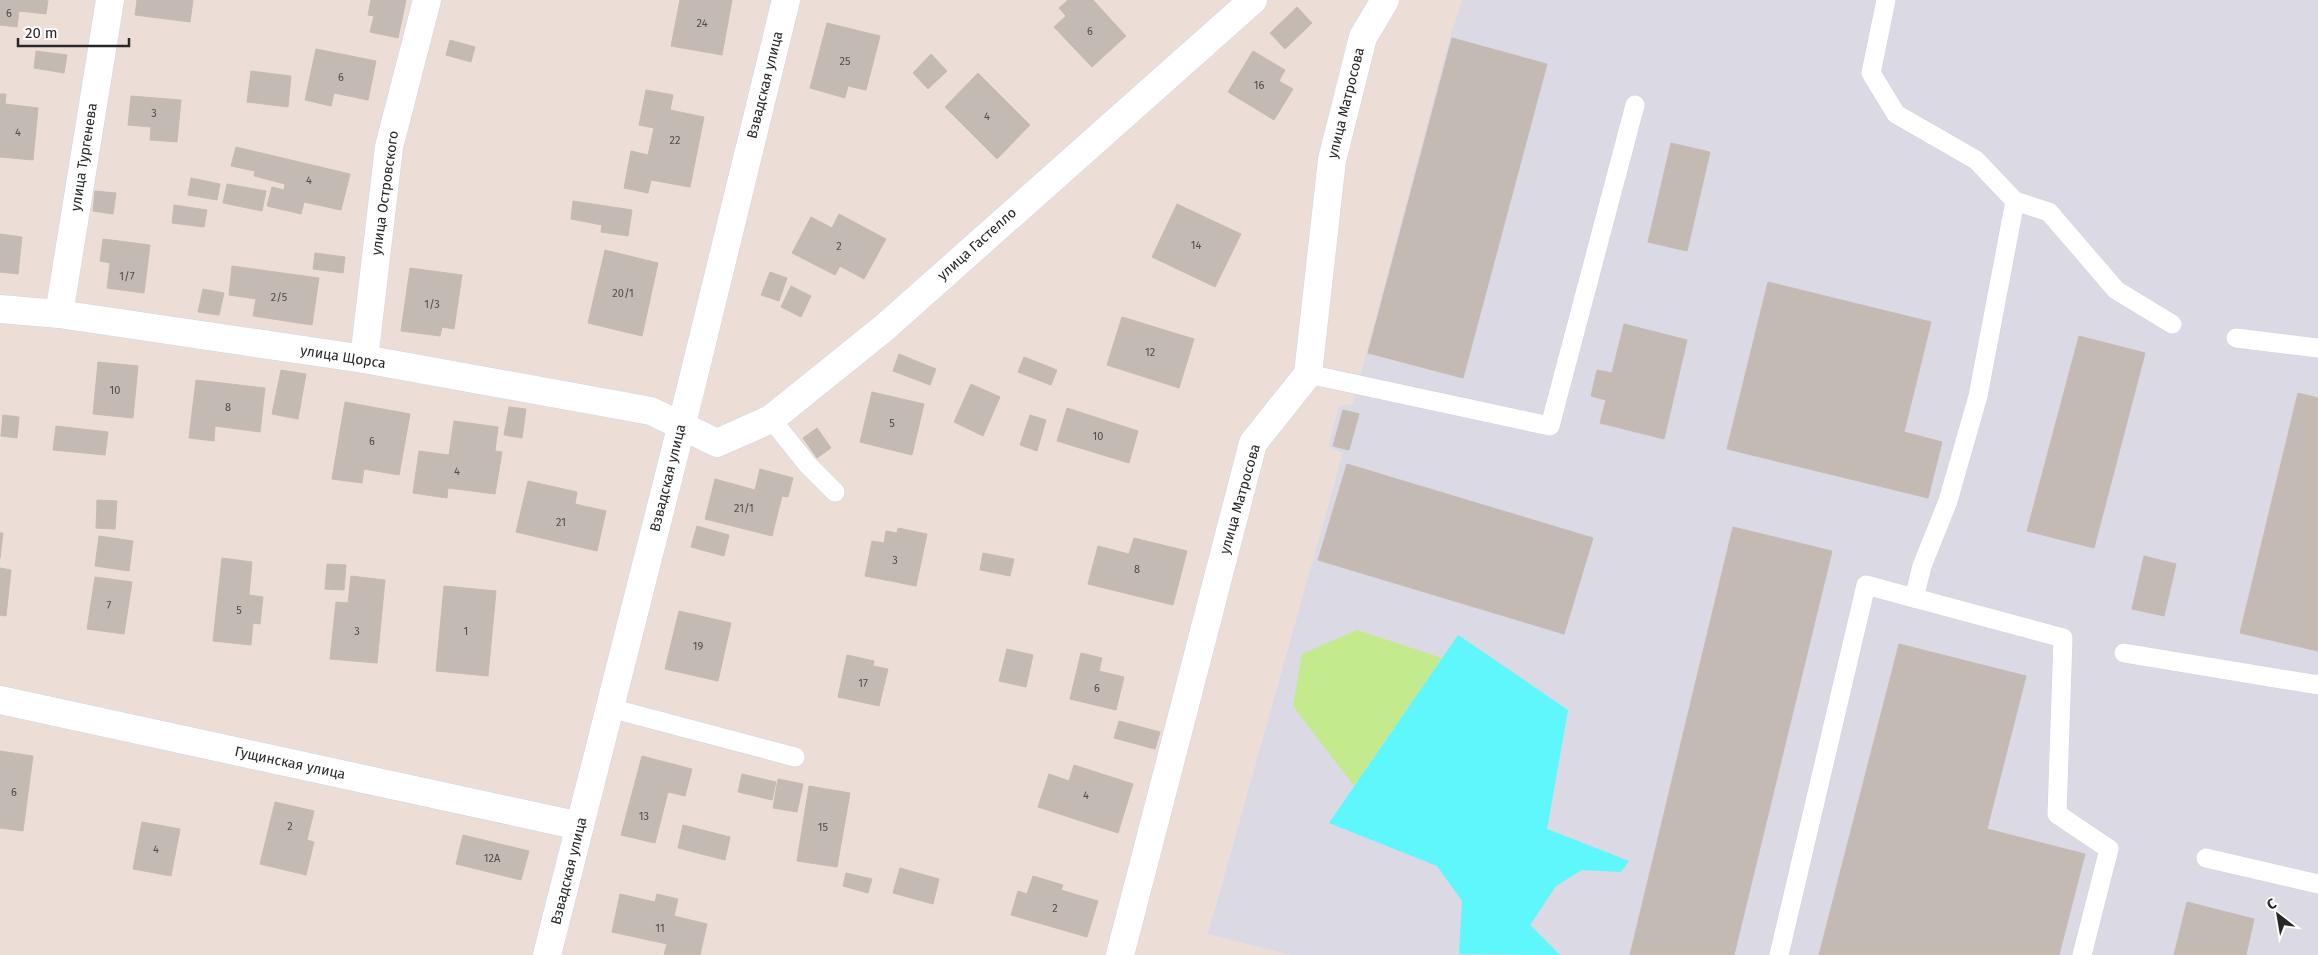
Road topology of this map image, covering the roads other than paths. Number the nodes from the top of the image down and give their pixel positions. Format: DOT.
graph roads {
  1 [pos="110,0"];
  2 [pos="427,0"];
  3 [pos="786,0"];
  4 [pos="1253,0"];
  5 [pos="1385,0"];
  6 [pos="1886,0"];
  7 [pos="1635,105"];
  8 [pos="2015,201"];
  9 [pos="0,309"];
  10 [pos="59,314"];
  11 [pos="2172,324"];
  12 [pos="2236,338"];
  13 [pos="2318,348"];
  14 [pos="364,359"];
  15 [pos="1308,374"];
  16 [pos="771,419"];
  17 [pos="681,428"];
  18 [pos="835,492"];
  19 [pos="1914,598"];
  20 [pos="2124,653"];
  21 [pos="2318,685"];
  22 [pos="0,700"];
  23 [pos="610,708"];
  24 [pos="795,757"];
  25 [pos="580,826"];
  26 [pos="2206,858"];
  27 [pos="2318,884"];
  28 [pos="547,955"];
  29 [pos="1120,955"];
  30 [pos="1779,955"];
  31 [pos="2082,955"];
  1 -- 10 [label="street, улица Тургенева"];
  2 -- 14 [label="street, улица Островского"];
  3 -- 17 [label="street, Взвадская улица"];
  4 -- 16 [label="street, улица Гастелло"];
  5 -- 15 [label="street, улица Матросова"];
  6 -- 8 [label="lane"];
  7 -- 15 [label="lane"];
  8 -- 11 [label="lane"];
  8 -- 19 [label="lane"];
  9 -- 10 [label="street, улица Щорса"];
  10 -- 14 [label="street, улица Щорса"];
  12 -- 13 [label="lane"];
  14 -- 17 [label="street, улица Щорса"];
  15 -- 29 [label="street, улица Матросова"];
  16 -- 17 [label="street, улица Гастелло"];
  16 -- 18 [label="lane"];
  17 -- 23 [label="street, Взвадская улица"];
  19 -- 30 [label="lane"];
  19 -- 31 [label="lane"];
  20 -- 21 [label="lane"];
  22 -- 25 [label="street, Гущинская улица"];
  23 -- 24 [label="lane"];
  23 -- 25 [label="street, Взвадская улица"];
  25 -- 28 [label="street, Взвадская улица"];
  26 -- 27 [label="lane"];
}
